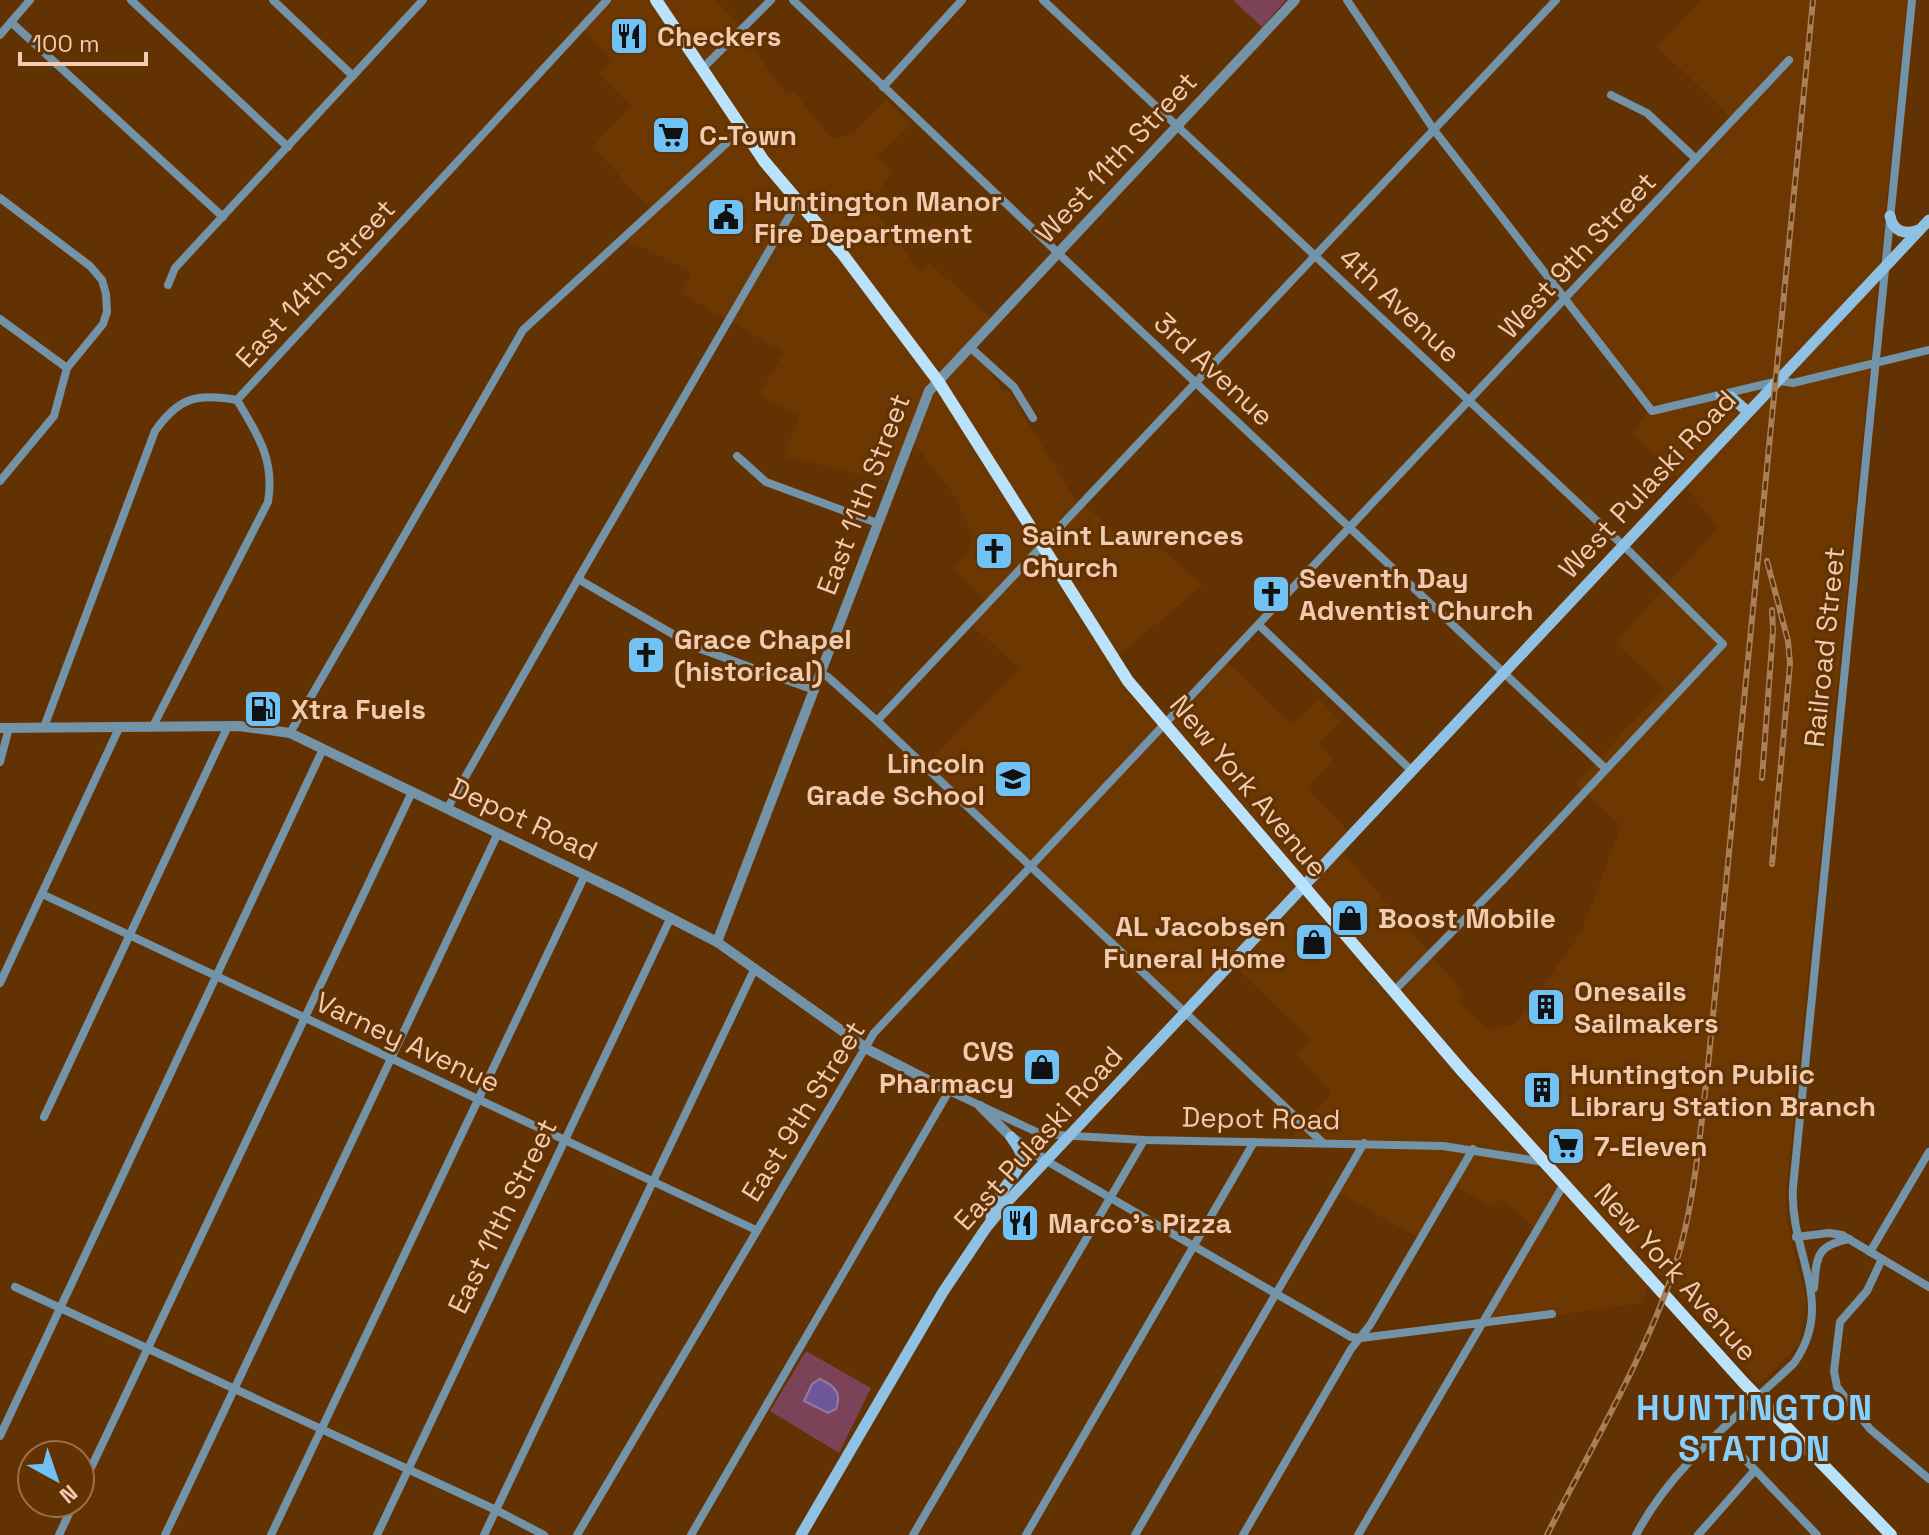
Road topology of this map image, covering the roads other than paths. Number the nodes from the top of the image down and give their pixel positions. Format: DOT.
graph roads {
  1 [pos="30,0"];
  2 [pos="131,0"];
  3 [pos="273,0"];
  4 [pos="607,0"];
  5 [pos="656,0"];
  6 [pos="771,0"];
  7 [pos="793,0"];
  8 [pos="962,0"];
  9 [pos="1043,0"];
  10 [pos="1295,0"];
  11 [pos="1347,0"];
  12 [pos="1556,0"];
  13 [pos="1912,0"];
  14 [pos="419,1"];
  15 [pos="11,22"];
  16 [pos="0,35"];
  17 [pos="1789,60"];
  18 [pos="702,69"];
  19 [pos="353,76"];
  20 [pos="883,87"];
  21 [pos="1611,95"];
  22 [pos="1177,126"];
  23 [pos="742,129"];
  24 [pos="1434,130"];
  25 [pos="288,147"];
  26 [pos="1696,159"];
  27 [pos="0,198"];
  28 [pos="798,201"];
  29 [pos="1890,216"];
  30 [pos="223,217"];
  31 [pos="1929,220"];
  32 [pos="1920,229"];
  33 [pos="1059,254"];
  34 [pos="1315,255"];
  35 [pos="1884,267"];
  36 [pos="168,285"];
  37 [pos="1564,301"];
  38 [pos="0,319"];
  39 [pos="971,348"];
  40 [pos="1929,350"];
  41 [pos="1876,363"];
  42 [pos="67,368"];
  43 [pos="938,381"];
  44 [pos="1195,382"];
  45 [pos="1775,382"];
  46 [pos="1721,395"];
  47 [pos="237,400"];
  48 [pos="1469,401"];
  49 [pos="1748,412"];
  50 [pos="1033,418"];
  51 [pos="737,456"];
  52 [pos="0,461"];
  53 [pos="13,462"];
  54 [pos="0,481"];
  55 [pos="877,523"];
  56 [pos="1351,527"];
  57 [pos="1042,544"];
  58 [pos="1624,546"];
  59 [pos="578,579"];
  60 [pos="1259,625"];
  61 [pos="1504,672"];
  62 [pos="821,674"];
  63 [pos="814,690"];
  64 [pos="877,721"];
  65 [pos="1166,723"];
  66 [pos="120,726"];
  67 [pos="153,726"];
  68 [pos="228,726"];
  69 [pos="44,727"];
  70 [pos="5,728"];
  71 [pos="290,733"];
  72 [pos="323,749"];
  73 [pos="0,762"];
  74 [pos="1606,769"];
  75 [pos="1412,771"];
  76 [pos="412,792"];
  77 [pos="447,809"];
  78 [pos="498,833"];
  79 [pos="1030,865"];
  80 [pos="585,875"];
  81 [pos="1303,886"];
  82 [pos="42,894"];
  83 [pos="671,917"];
  84 [pos="130,936"];
  85 [pos="717,942"];
  86 [pos="755,968"];
  87 [pos="217,976"];
  88 [pos="0,983"];
  89 [pos="1394,991"];
  90 [pos="1185,1012"];
  91 [pos="304,1018"];
  92 [pos="864,1047"];
  93 [pos="390,1058"];
  94 [pos="949,1091"];
  95 [pos="478,1099"];
  96 [pos="980,1106"];
  97 [pos="44,1117"];
  98 [pos="1066,1136"];
  99 [pos="1011,1137"];
  100 [pos="565,1140"];
  101 [pos="1144,1140"];
  102 [pos="1254,1142"];
  103 [pos="1323,1143"];
  104 [pos="1364,1143"];
  105 [pos="1473,1149"];
  106 [pos="1929,1152"];
  107 [pos="1045,1160"];
  108 [pos="1546,1163"];
  109 [pos="652,1181"];
  110 [pos="1564,1184"];
  111 [pos="1110,1196"];
  112 [pos="991,1221"];
  113 [pos="756,1230"];
  114 [pos="1796,1237"];
  115 [pos="1849,1239"];
  116 [pos="1194,1245"];
  117 [pos="1870,1252"];
  118 [pos="1882,1259"];
  119 [pos="15,1287"];
  120 [pos="1929,1287"];
  121 [pos="1277,1293"];
  122 [pos="1813,1297"];
  123 [pos="59,1307"];
  124 [pos="1552,1314"];
  125 [pos="1482,1323"];
  126 [pos="1361,1338"];
  127 [pos="148,1348"];
  128 [pos="234,1389"];
  129 [pos="1758,1396"];
  130 [pos="321,1430"];
  131 [pos="1,1431"];
  132 [pos="1737,1451"];
  133 [pos="96,1457"];
  134 [pos="1755,1470"];
  135 [pos="408,1471"];
  136 [pos="1929,1479"];
  137 [pos="496,1510"];
  138 [pos="165,1535"];
  139 [pos="271,1535"];
  140 [pos="377,1535"];
  141 [pos="484,1535"];
  142 [pos="544,1535"];
  143 [pos="577,1535"];
  144 [pos="691,1535"];
  145 [pos="801,1535"];
  146 [pos="913,1535"];
  147 [pos="1026,1535"];
  148 [pos="1135,1535"];
  149 [pos="1243,1535"];
  150 [pos="1358,1535"];
  151 [pos="1636,1535"];
  152 [pos="1698,1535"];
  153 [pos="1817,1535"];
  154 [pos="1891,1535"];
  1 -- 15 [label="street"];
  2 -- 25 [label="street"];
  3 -- 19 [label="street"];
  4 -- 47 [label="street, East 14th Street"];
  5 -- 18 [label="main road, New York Avenue"];
  6 -- 18 [label="street"];
  7 -- 20 [label="street, 3rd Avenue"];
  8 -- 20 [label="street"];
  9 -- 22 [label="street, 4th Avenue"];
  10 -- 22 [label="street, West 11th Street"];
  11 -- 24 [label="street"];
  12 -- 24 [label="street"];
  13 -- 29 [label="street, Railroad Street"];
  14 -- 19 [label="street"];
  15 -- 16 [label="street"];
  15 -- 30 [label="street"];
  17 -- 26 [label="street, West 9th Street"];
  18 -- 23 [label="main road, New York Avenue"];
  19 -- 25 [label="street"];
  20 -- 33 [label="street, 3rd Avenue"];
  21 -- 26 [label="street"];
  22 -- 33 [label="street, West 11th Street"];
  22 -- 34 [label="street, 4th Avenue"];
  23 -- 28 [label="main road, New York Avenue"];
  23 -- 71 [label="street"];
  24 -- 34 [label="street"];
  24 -- 37 [label="street"];
  25 -- 30 [label="street"];
  26 -- 37 [label="street, West 9th Street"];
  27 -- 42 [label="street"];
  28 -- 43 [label="main road, New York Avenue"];
  28 -- 59 [label="street"];
  29 -- 32 [label="main road"];
  29 -- 35 [label="street, Railroad Street"];
  30 -- 36 [label="street"];
  31 -- 32 [label="main road, West Pulaski Road"];
  32 -- 35 [label="main road, West Pulaski Road"];
  33 -- 39 [label="street, West 11th Street"];
  33 -- 44 [label="street, 3rd Avenue"];
  34 -- 44 [label="street"];
  34 -- 48 [label="street, 4th Avenue"];
  35 -- 41 [label="street, Railroad Street"];
  35 -- 45 [label="main road, West Pulaski Road"];
  37 -- 46 [label="street"];
  37 -- 48 [label="street, West 9th Street"];
  38 -- 42 [label="street"];
  39 -- 43 [label="street, West 11th Street"];
  39 -- 50 [label="street"];
  40 -- 41 [label="street"];
  41 -- 45 [label="street"];
  41 -- 114 [label="street, Railroad Street"];
  42 -- 53 [label="street"];
  43 -- 55 [label="street, East 11th Street"];
  43 -- 57 [label="main road, New York Avenue"];
  44 -- 56 [label="street, 3rd Avenue"];
  44 -- 57 [label="street"];
  45 -- 46 [label="street"];
  45 -- 49 [label="main road, West Pulaski Road"];
  46 -- 49 [label="main road"];
  47 -- 67 [label="street, East 14th Street"];
  47 -- 69 [label="street"];
  48 -- 56 [label="street, West 9th Street"];
  48 -- 58 [label="street, 4th Avenue"];
  49 -- 58 [label="main road, West Pulaski Road"];
  51 -- 55 [label="street"];
  52 -- 53 [label="street"];
  53 -- 54 [label="street"];
  55 -- 62 [label="street, East 11th Street"];
  56 -- 60 [label="street, West 9th Street"];
  56 -- 61 [label="street, 3rd Avenue"];
  57 -- 64 [label="street"];
  57 -- 65 [label="main road, New York Avenue"];
  58 -- 61 [label="main road, West Pulaski Road"];
  58 -- 74 [label="street, 4th Avenue"];
  59 -- 63 [label="street"];
  59 -- 77 [label="street"];
  60 -- 65 [label="street, West 9th Street"];
  60 -- 75 [label="street"];
  61 -- 74 [label="street, 3rd Avenue"];
  61 -- 75 [label="main road, West Pulaski Road"];
  62 -- 63 [label="street, East 11th Street"];
  62 -- 64 [label="street"];
  63 -- 85 [label="street, East 11th Street"];
  64 -- 79 [label="street"];
  65 -- 79 [label="street, East 9th Street"];
  65 -- 81 [label="main road, New York Avenue"];
  66 -- 67 [label="street, Depot Road"];
  66 -- 69 [label="street, Depot Road"];
  66 -- 82 [label="street"];
  67 -- 68 [label="street, Depot Road"];
  68 -- 71 [label="street, Depot Road"];
  68 -- 84 [label="street"];
  69 -- 70 [label="street, Depot Road"];
  70 -- 73 [label="street"];
  71 -- 72 [label="street, Depot Road"];
  72 -- 76 [label="street, Depot Road"];
  72 -- 87 [label="street"];
  74 -- 89 [label="street"];
  75 -- 81 [label="main road, West Pulaski Road"];
  76 -- 77 [label="street, Depot Road"];
  76 -- 91 [label="street"];
  77 -- 78 [label="street, Depot Road"];
  78 -- 80 [label="street, Depot Road"];
  78 -- 93 [label="street"];
  79 -- 90 [label="street"];
  79 -- 92 [label="street, East 9th Street"];
  80 -- 83 [label="street, Depot Road"];
  80 -- 95 [label="street"];
  81 -- 89 [label="main road, New York Avenue"];
  81 -- 90 [label="main road, East Pulaski Road"];
  82 -- 84 [label="street, Varney Avenue"];
  82 -- 88 [label="street"];
  83 -- 85 [label="street, Depot Road"];
  83 -- 100 [label="street, East 11th Street"];
  84 -- 87 [label="street, Varney Avenue"];
  84 -- 97 [label="street"];
  85 -- 86 [label="street, Depot Road"];
  86 -- 92 [label="street, Depot Road"];
  86 -- 109 [label="street"];
  87 -- 91 [label="street, Varney Avenue"];
  87 -- 123 [label="street"];
  89 -- 108 [label="main road, New York Avenue"];
  90 -- 98 [label="main road, East Pulaski Road"];
  90 -- 103 [label="street"];
  91 -- 93 [label="street, Varney Avenue"];
  91 -- 127 [label="street"];
  92 -- 94 [label="street, Depot Road"];
  92 -- 113 [label="street, East 9th Street"];
  93 -- 95 [label="street, Varney Avenue"];
  93 -- 128 [label="street"];
  94 -- 96 [label="street, Depot Road"];
  94 -- 144 [label="street"];
  95 -- 100 [label="street, Varney Avenue"];
  95 -- 130 [label="street"];
  96 -- 98 [label="street, Depot Road"];
  96 -- 99 [label="street, Depot Road"];
  98 -- 101 [label="street, Depot Road"];
  98 -- 107 [label="main road, East Pulaski Road"];
  99 -- 107 [label="street, Depot Road"];
  99 -- 112 [label="main road"];
  100 -- 109 [label="street, Varney Avenue"];
  100 -- 135 [label="street, East 11th Street"];
  101 -- 102 [label="street, Depot Road"];
  101 -- 111 [label="street"];
  102 -- 103 [label="street, Depot Road"];
  102 -- 116 [label="street"];
  103 -- 104 [label="street, Depot Road"];
  104 -- 105 [label="street, Depot Road"];
  104 -- 121 [label="street"];
  105 -- 108 [label="street, Depot Road"];
  105 -- 126 [label="street"];
  106 -- 117 [label="street"];
  107 -- 111 [label="street"];
  107 -- 112 [label="main road, East Pulaski Road"];
  108 -- 110 [label="main road, New York Avenue"];
  109 -- 113 [label="street, Varney Avenue"];
  109 -- 137 [label="street"];
  110 -- 125 [label="street"];
  110 -- 129 [label="main road, New York Avenue"];
  111 -- 116 [label="street"];
  111 -- 146 [label="street"];
  112 -- 145 [label="main road, East Pulaski Road"];
  113 -- 143 [label="street, East 9th Street"];
  114 -- 115 [label="street"];
  114 -- 122 [label="street, Railroad Street"];
  115 -- 117 [label="street"];
  115 -- 122 [label="street, Railroad Street"];
  116 -- 121 [label="street"];
  116 -- 147 [label="street"];
  117 -- 118 [label="street"];
  118 -- 120 [label="street"];
  118 -- 136 [label="street"];
  119 -- 123 [label="street"];
  121 -- 126 [label="street"];
  121 -- 148 [label="street"];
  122 -- 129 [label="street, Railroad Street"];
  123 -- 127 [label="street"];
  123 -- 131 [label="street"];
  124 -- 125 [label="street"];
  125 -- 126 [label="street"];
  125 -- 150 [label="street"];
  126 -- 149 [label="street"];
  127 -- 128 [label="street"];
  127 -- 133 [label="street"];
  128 -- 130 [label="street"];
  128 -- 138 [label="street"];
  129 -- 151 [label="street, Railroad Street"];
  129 -- 154 [label="main road, New York Avenue"];
  130 -- 135 [label="street"];
  130 -- 139 [label="street"];
  132 -- 134 [label="street"];
  134 -- 152 [label="street"];
  134 -- 153 [label="street"];
  135 -- 137 [label="street"];
  135 -- 140 [label="street, East 11th Street"];
  137 -- 141 [label="street"];
  137 -- 142 [label="street"];
}
